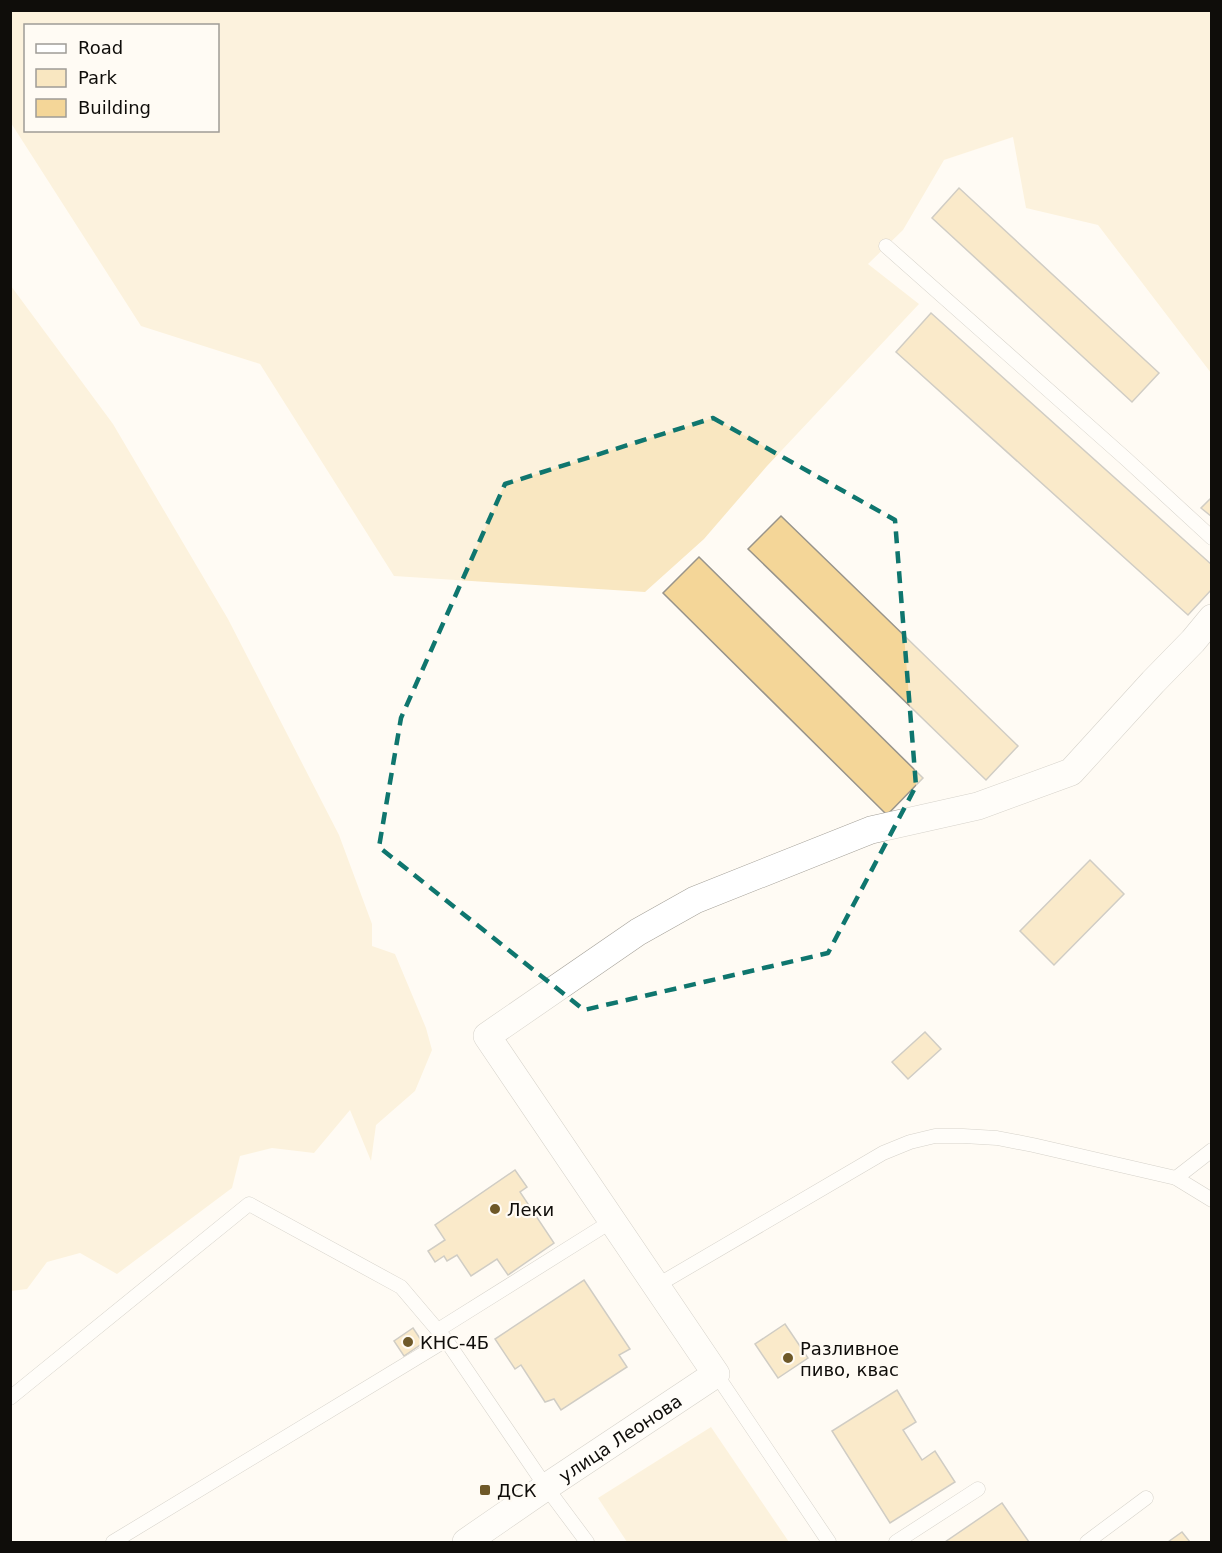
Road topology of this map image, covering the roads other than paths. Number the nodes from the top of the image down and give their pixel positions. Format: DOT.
graph roads {
  1 [pos="886,246"];
  2 [pos="1212,538"];
  3 [pos="1212,618"];
  4 [pos="1212,1150"];
  5 [pos="1176,1178"];
  6 [pos="1212,1200"];
  7 [pos="612,1221"];
  8 [pos="656,1286"];
  9 [pos="442,1335"];
  10 [pos="716,1374"];
  11 [pos="10,1398"];
  12 [pos="546,1487"];
  13 [pos="978,1489"];
  14 [pos="1146,1498"];
  15 [pos="112,1542"];
  16 [pos="466,1542"];
  17 [pos="587,1542"];
  18 [pos="829,1542"];
  19 [pos="896,1542"];
  20 [pos="1087,1542"];
  1 -- 2 [label="lane"];
  3 -- 7 [label="street"];
  4 -- 5 [label="lane"];
  5 -- 6 [label="lane"];
  5 -- 8 [label="lane"];
  7 -- 8 [label="street"];
  7 -- 9 [label="lane"];
  8 -- 10 [label="street"];
  9 -- 11 [label="lane"];
  9 -- 12 [label="lane"];
  9 -- 15 [label="lane"];
  10 -- 12 [label="street, улица Леонова"];
  10 -- 18 [label="lane"];
  12 -- 16 [label="street, улица Леонова"];
  12 -- 17 [label="lane"];
  13 -- 19 [label="lane"];
  14 -- 20 [label="lane"];
}
